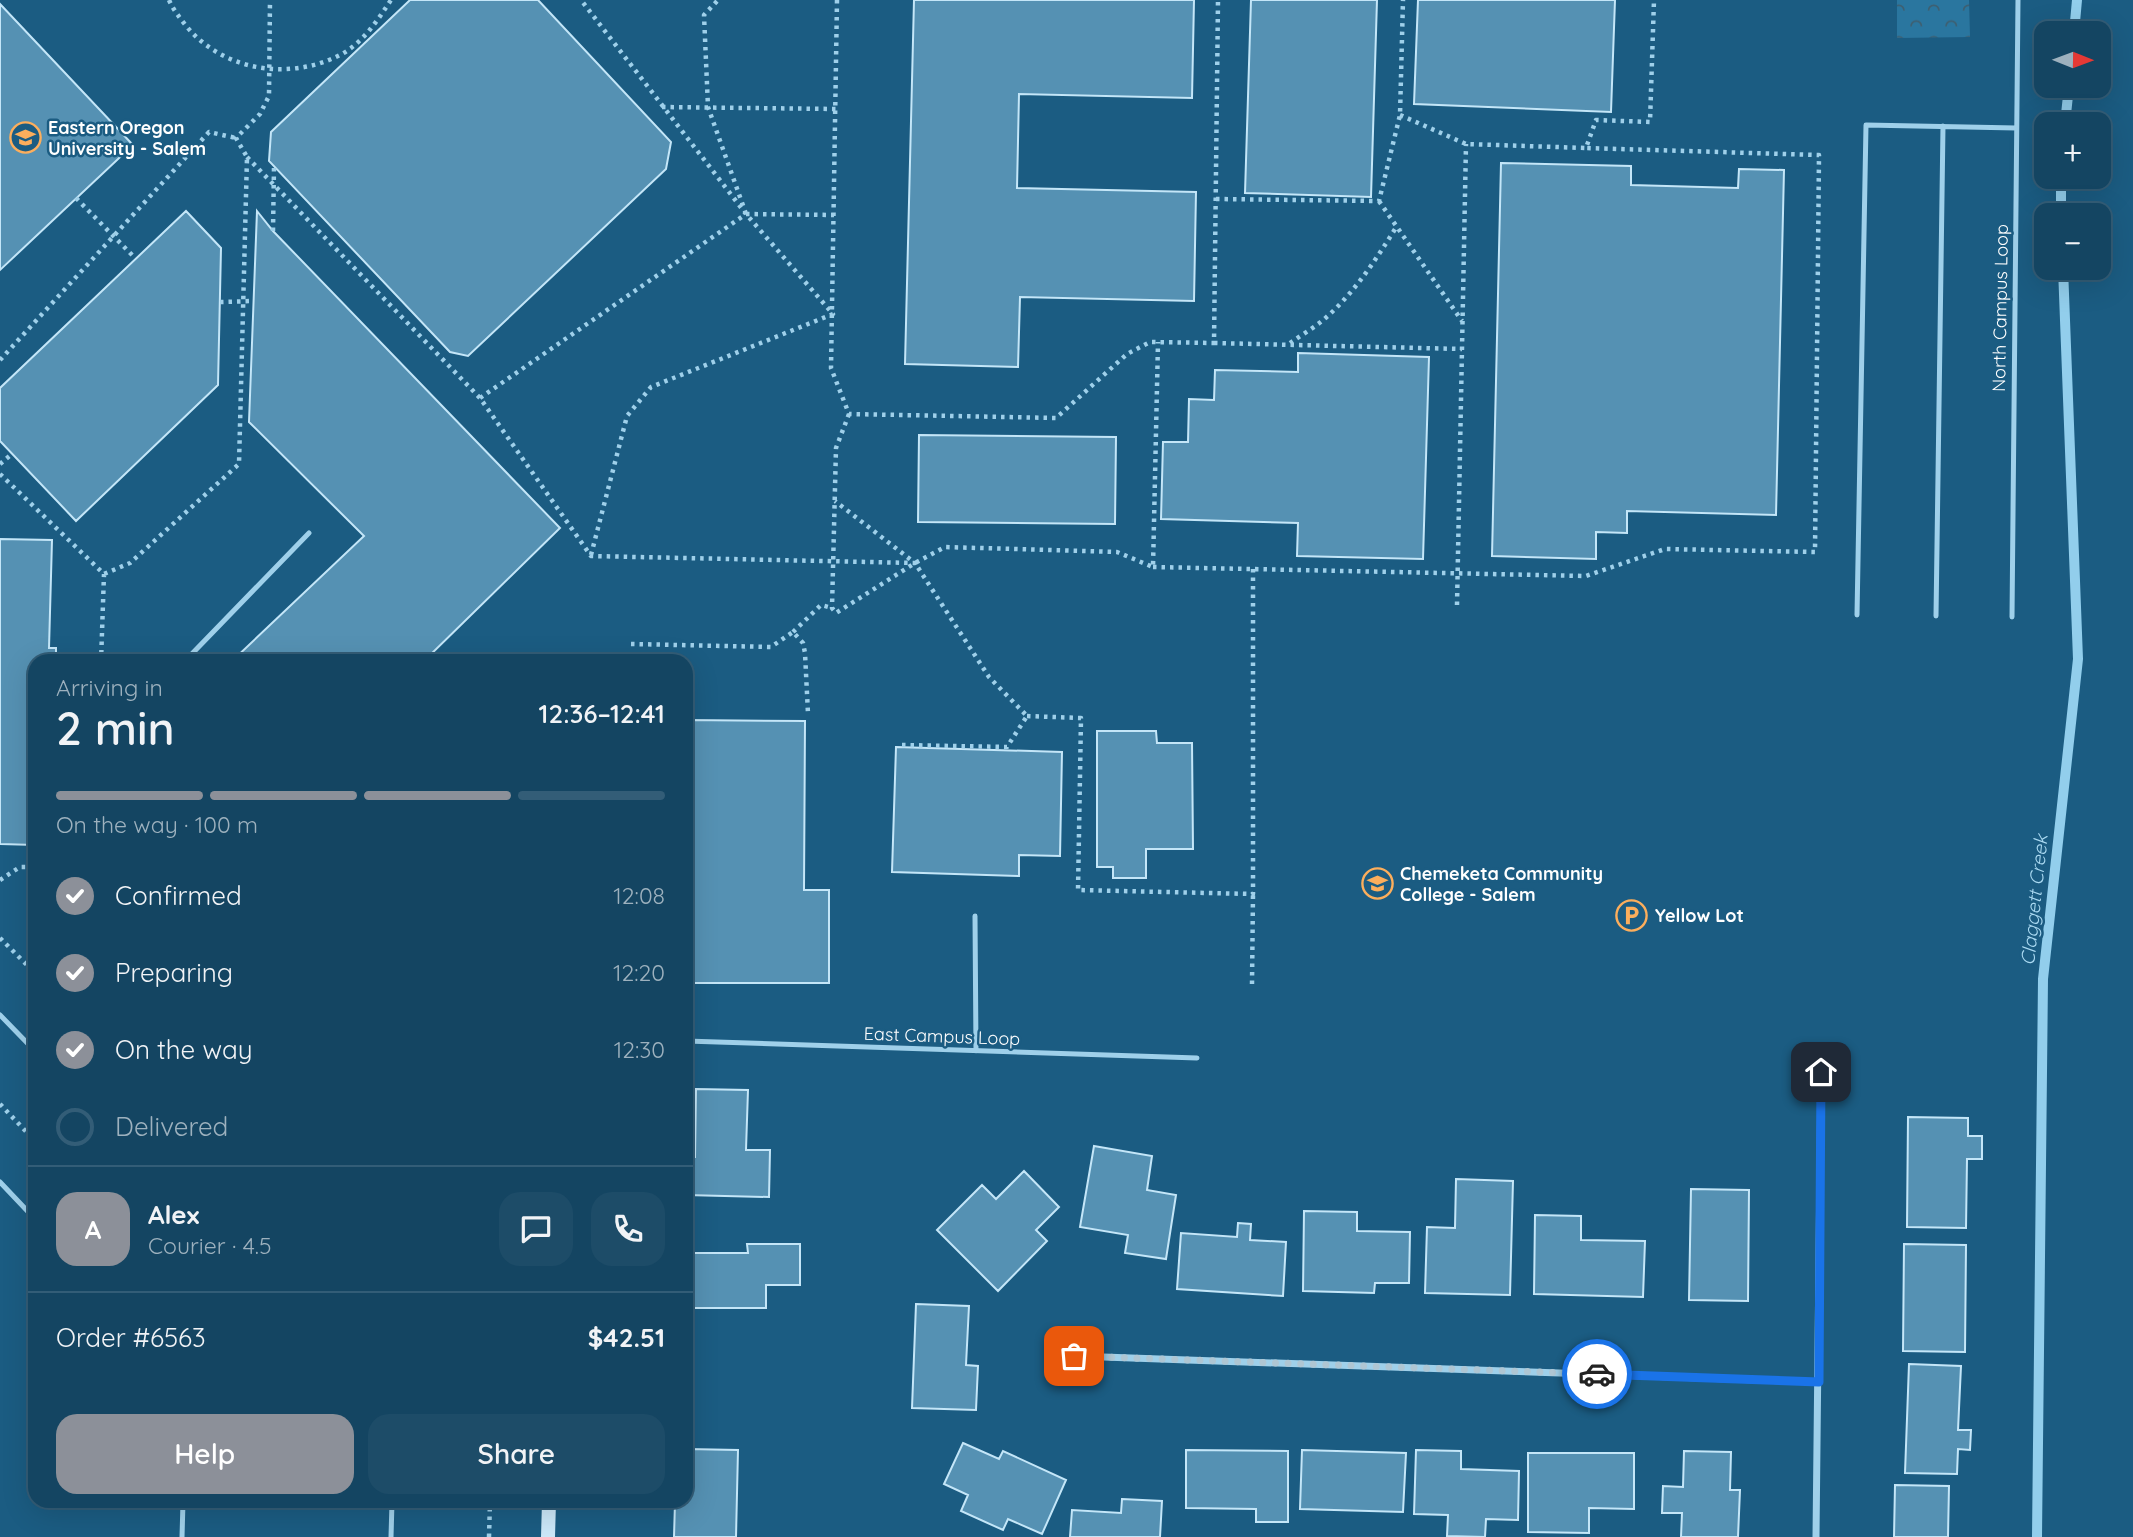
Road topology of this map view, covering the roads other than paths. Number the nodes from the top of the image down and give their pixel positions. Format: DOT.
graph roads {
  1 [pos="2018,0"];
  2 [pos="1943,126"];
  3 [pos="2016,128"];
  4 [pos="309,533"];
  5 [pos="1857,615"];
  6 [pos="1936,615"];
  7 [pos="2012,617"];
  8 [pos="192,654"];
  9 [pos="975,916"];
  10 [pos="0,1015"];
  11 [pos="693,1041"];
  12 [pos="28,1044"];
  13 [pos="975,1051"];
  14 [pos="1197,1058"];
  15 [pos="1821,1072"];
  16 [pos="0,1182"];
  17 [pos="28,1212"];
  18 [pos="1074,1356"];
  19 [pos="1819,1382"];
  20 [pos="183,1508"];
  21 [pos="392,1508"];
  22 [pos="549,1508"];
  23 [pos="182,1537"];
  24 [pos="391,1537"];
  25 [pos="548,1537"];
  26 [pos="1816,1537"];
  1 -- 3 [label="lane, North Campus Loop"];
  2 -- 3 [label="lane"];
  2 -- 5 [label="lane"];
  2 -- 6 [label="lane"];
  3 -- 7 [label="lane, North Campus Loop"];
  4 -- 8 [label="lane"];
  9 -- 13 [label="lane"];
  10 -- 12 [label="lane"];
  11 -- 13 [label="lane, East Campus Loop"];
  13 -- 14 [label="lane, East Campus Loop"];
  15 -- 19 [label="street"];
  16 -- 17 [label="lane"];
  18 -- 19 [label="street"];
  19 -- 26 [label="street"];
  20 -- 23 [label="lane"];
  21 -- 24 [label="lane"];
  22 -- 25 [label="street"];
}
